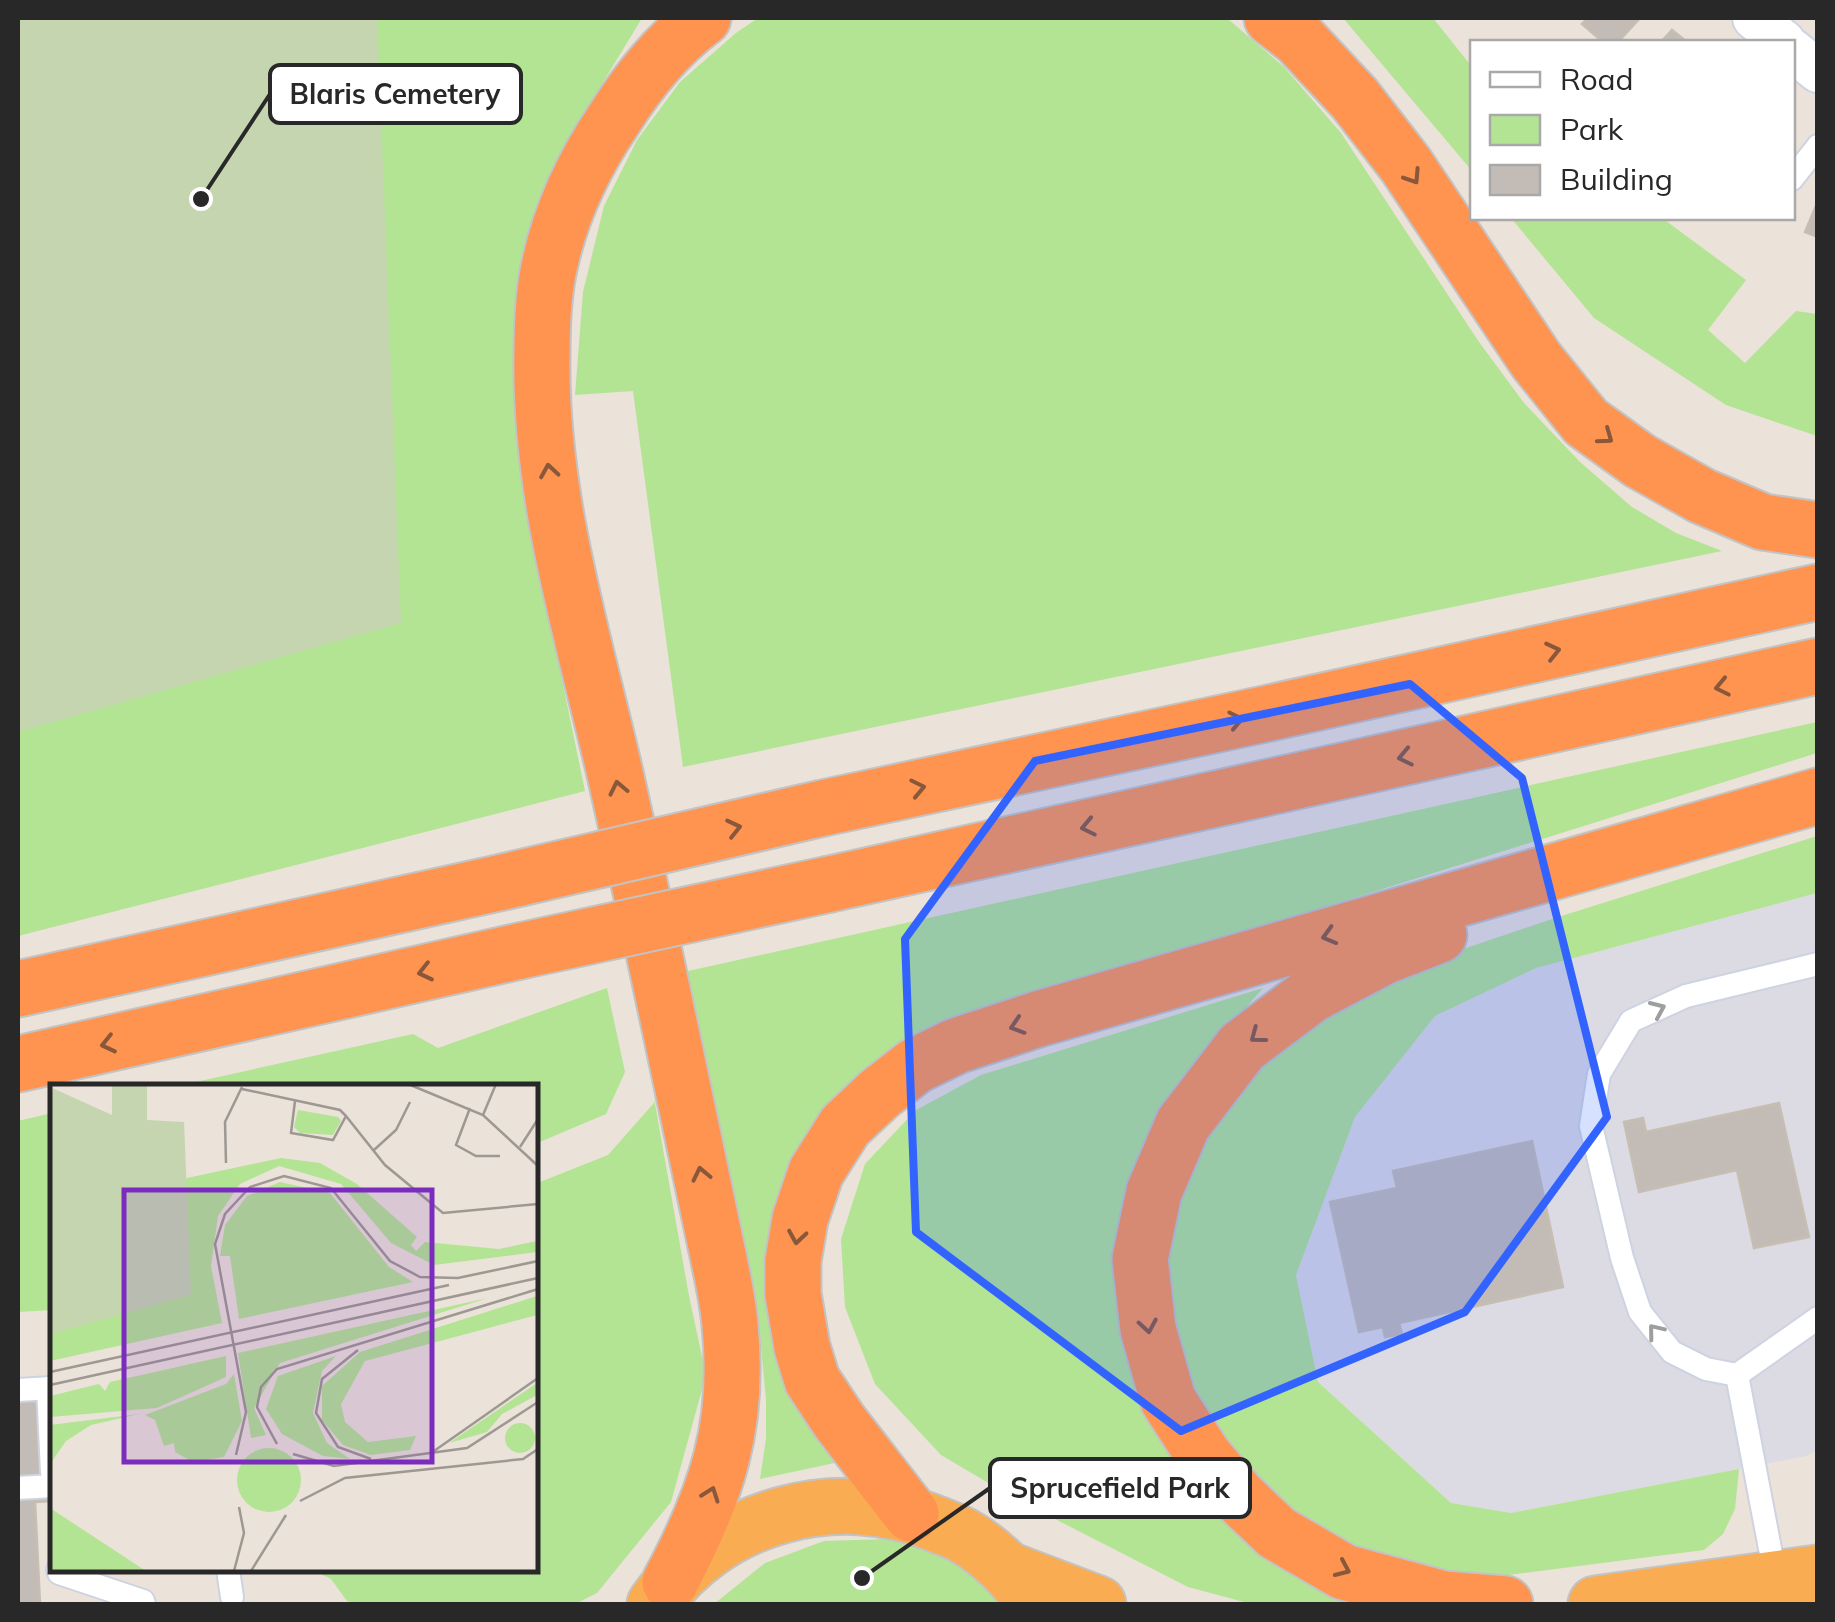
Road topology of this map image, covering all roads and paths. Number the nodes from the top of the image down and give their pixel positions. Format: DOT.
graph roads {
  1 [pos="704,18"];
  2 [pos="1272,18"];
  3 [pos="1754,18"];
  4 [pos="1782,40"];
  5 [pos="1795,52"];
  6 [pos="1818,71"];
  7 [pos="1818,146"];
  8 [pos="1795,174"];
  9 [pos="1818,530"];
  10 [pos="1818,592"];
  11 [pos="1818,666"];
  12 [pos="1818,796"];
  13 [pos="1760,813"];
  14 [pos="1818,964"];
  15 [pos="18,989"];
  16 [pos="18,1064"];
  17 [pos="1818,1318"];
  18 [pos="1737,1375"];
  19 [pos="50,1388"];
  20 [pos="18,1390"];
  21 [pos="50,1486"];
  22 [pos="18,1488"];
  23 [pos="911,1514"];
  24 [pos="58,1572"];
  25 [pos="228,1572"];
  26 [pos="1797,1576"];
  27 [pos="1024,1588"];
  28 [pos="662,1593"];
  29 [pos="232,1597"];
  30 [pos="144,1604"];
  31 [pos="1098,1604"];
  32 [pos="1505,1604"];
  33 [pos="1596,1604"];
  28 -- 1 [label="highway, one-way"];
  2 -- 9 [label="highway, one-way"];
  3 -- 4 [label="street"];
  5 -- 6 [label="street"];
  7 -- 8 [label="lane"];
  15 -- 10 [label="highway, one-way, bridge"];
  11 -- 16 [label="highway, one-way, bridge"];
  12 -- 13 [label="highway"];
  13 -- 23 [label="highway, one-way"];
  13 -- 32 [label="highway, one-way"];
  18 -- 14 [label="lane, one-way"];
  17 -- 18 [label="lane"];
  18 -- 26 [label="lane"];
  19 -- 20 [label="lane"];
  21 -- 22 [label="lane"];
  23 -- 27 [label="highway"];
  23 -- 28 [label="highway"];
  24 -- 30 [label="lane"];
  25 -- 29 [label="lane"];
  26 -- 33 [label="highway"];
  27 -- 31 [label="highway"];
}
